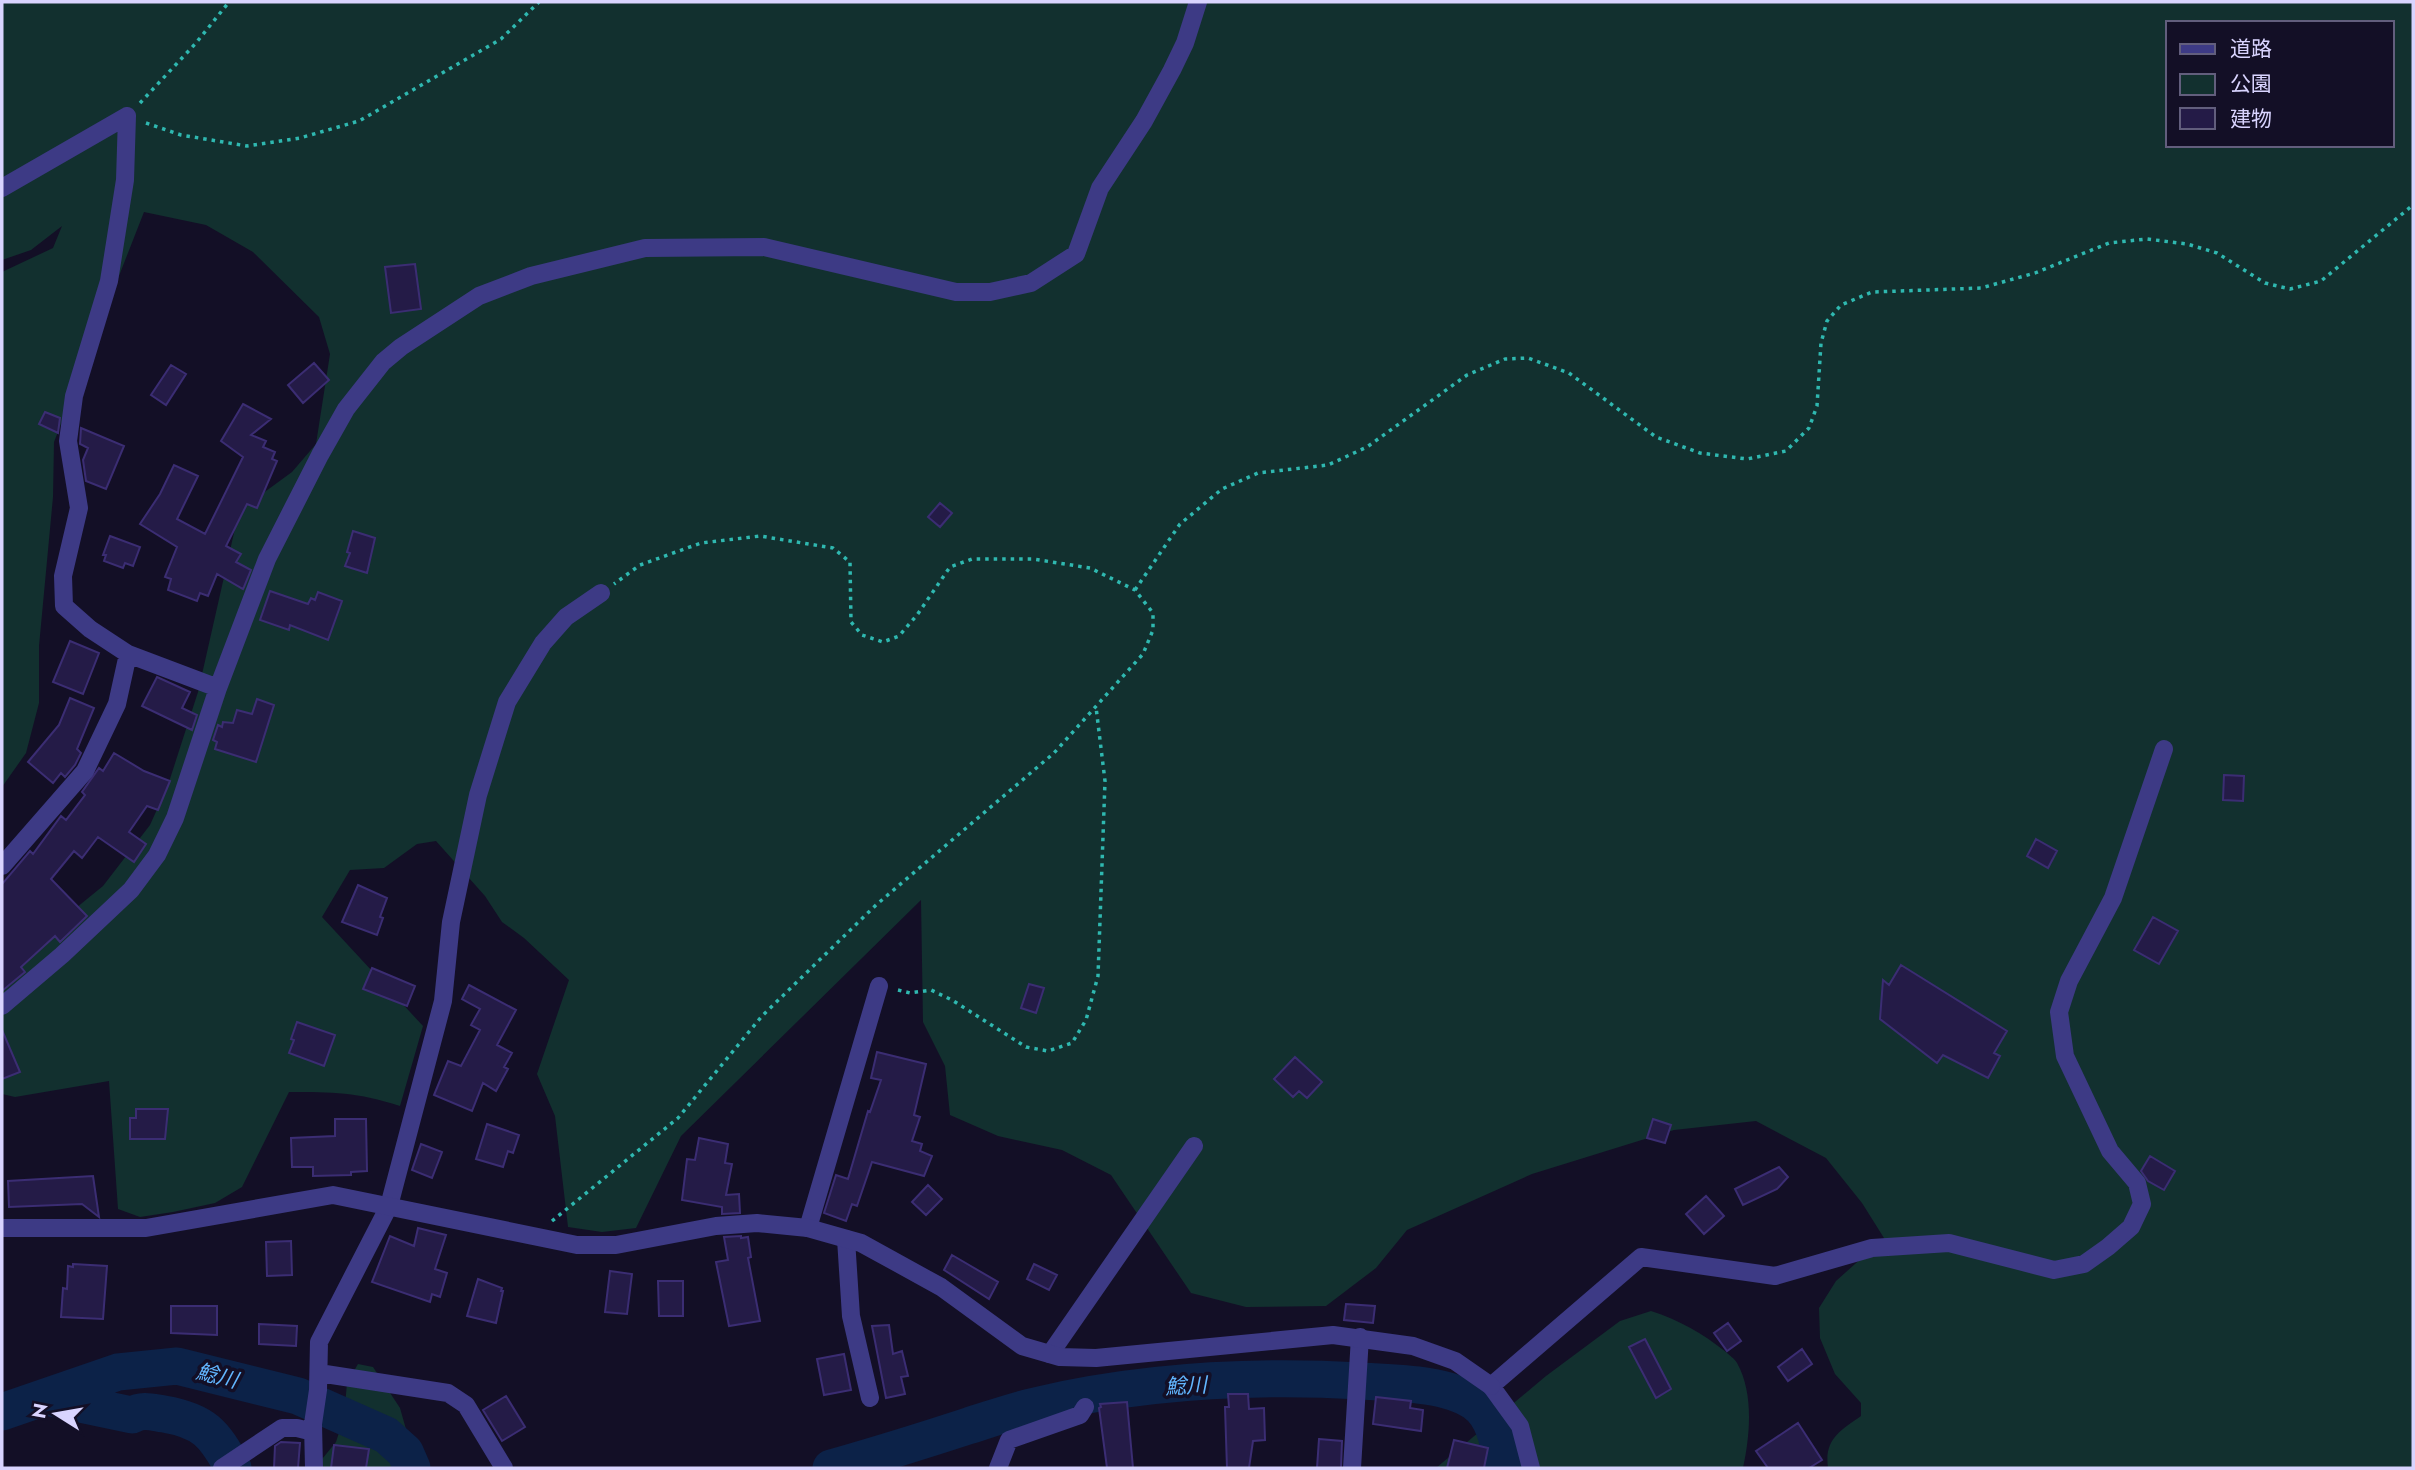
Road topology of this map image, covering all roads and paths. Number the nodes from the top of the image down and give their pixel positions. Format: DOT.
graph roads {
  1 [pos="229,2"];
  2 [pos="539,2"];
  3 [pos="1198,2"];
  4 [pos="127,116"];
  5 [pos="2,188"];
  6 [pos="2413,205"];
  7 [pos="1135,590"];
  8 [pos="601,593"];
  9 [pos="128,654"];
  10 [pos="218,688"];
  11 [pos="1096,707"];
  12 [pos="2164,749"];
  13 [pos="2,866"];
  14 [pos="879,986"];
  15 [pos="2,1006"];
  16 [pos="1194,1146"];
  17 [pos="389,1206"];
  18 [pos="2,1228"];
  19 [pos="808,1228"];
  20 [pos="531,1238"];
  21 [pos="846,1240"];
  22 [pos="1360,1337"];
  23 [pos="1050,1354"];
  24 [pos="318,1382"];
  25 [pos="1491,1386"];
  26 [pos="870,1398"];
  27 [pos="1085,1407"];
  28 [pos="313,1428"];
  29 [pos="222,1468"];
  30 [pos="314,1468"];
  31 [pos="504,1468"];
  32 [pos="998,1468"];
  33 [pos="1352,1468"];
  34 [pos="1531,1468"];
  1 -- 4 [label="path"];
  2 -- 4 [label="path"];
  3 -- 10 [label="street"];
  4 -- 5 [label="street"];
  4 -- 9 [label="street"];
  6 -- 7 [label="path"];
  7 -- 8 [label="path"];
  7 -- 11 [label="path"];
  8 -- 17 [label="street"];
  9 -- 10 [label="street"];
  9 -- 13 [label="street"];
  10 -- 15 [label="street"];
  11 -- 14 [label="path"];
  11 -- 20 [label="path"];
  12 -- 25 [label="street"];
  14 -- 19 [label="street"];
  16 -- 23 [label="street"];
  17 -- 18 [label="street"];
  17 -- 20 [label="street"];
  17 -- 24 [label="street"];
  19 -- 20 [label="street"];
  19 -- 21 [label="street"];
  21 -- 23 [label="street"];
  21 -- 26 [label="street"];
  22 -- 23 [label="street"];
  22 -- 25 [label="street"];
  22 -- 33 [label="street"];
  24 -- 28 [label="street"];
  24 -- 31 [label="street"];
  25 -- 34 [label="street"];
  27 -- 32 [label="street"];
  28 -- 29 [label="street"];
  28 -- 30 [label="street"];
}
